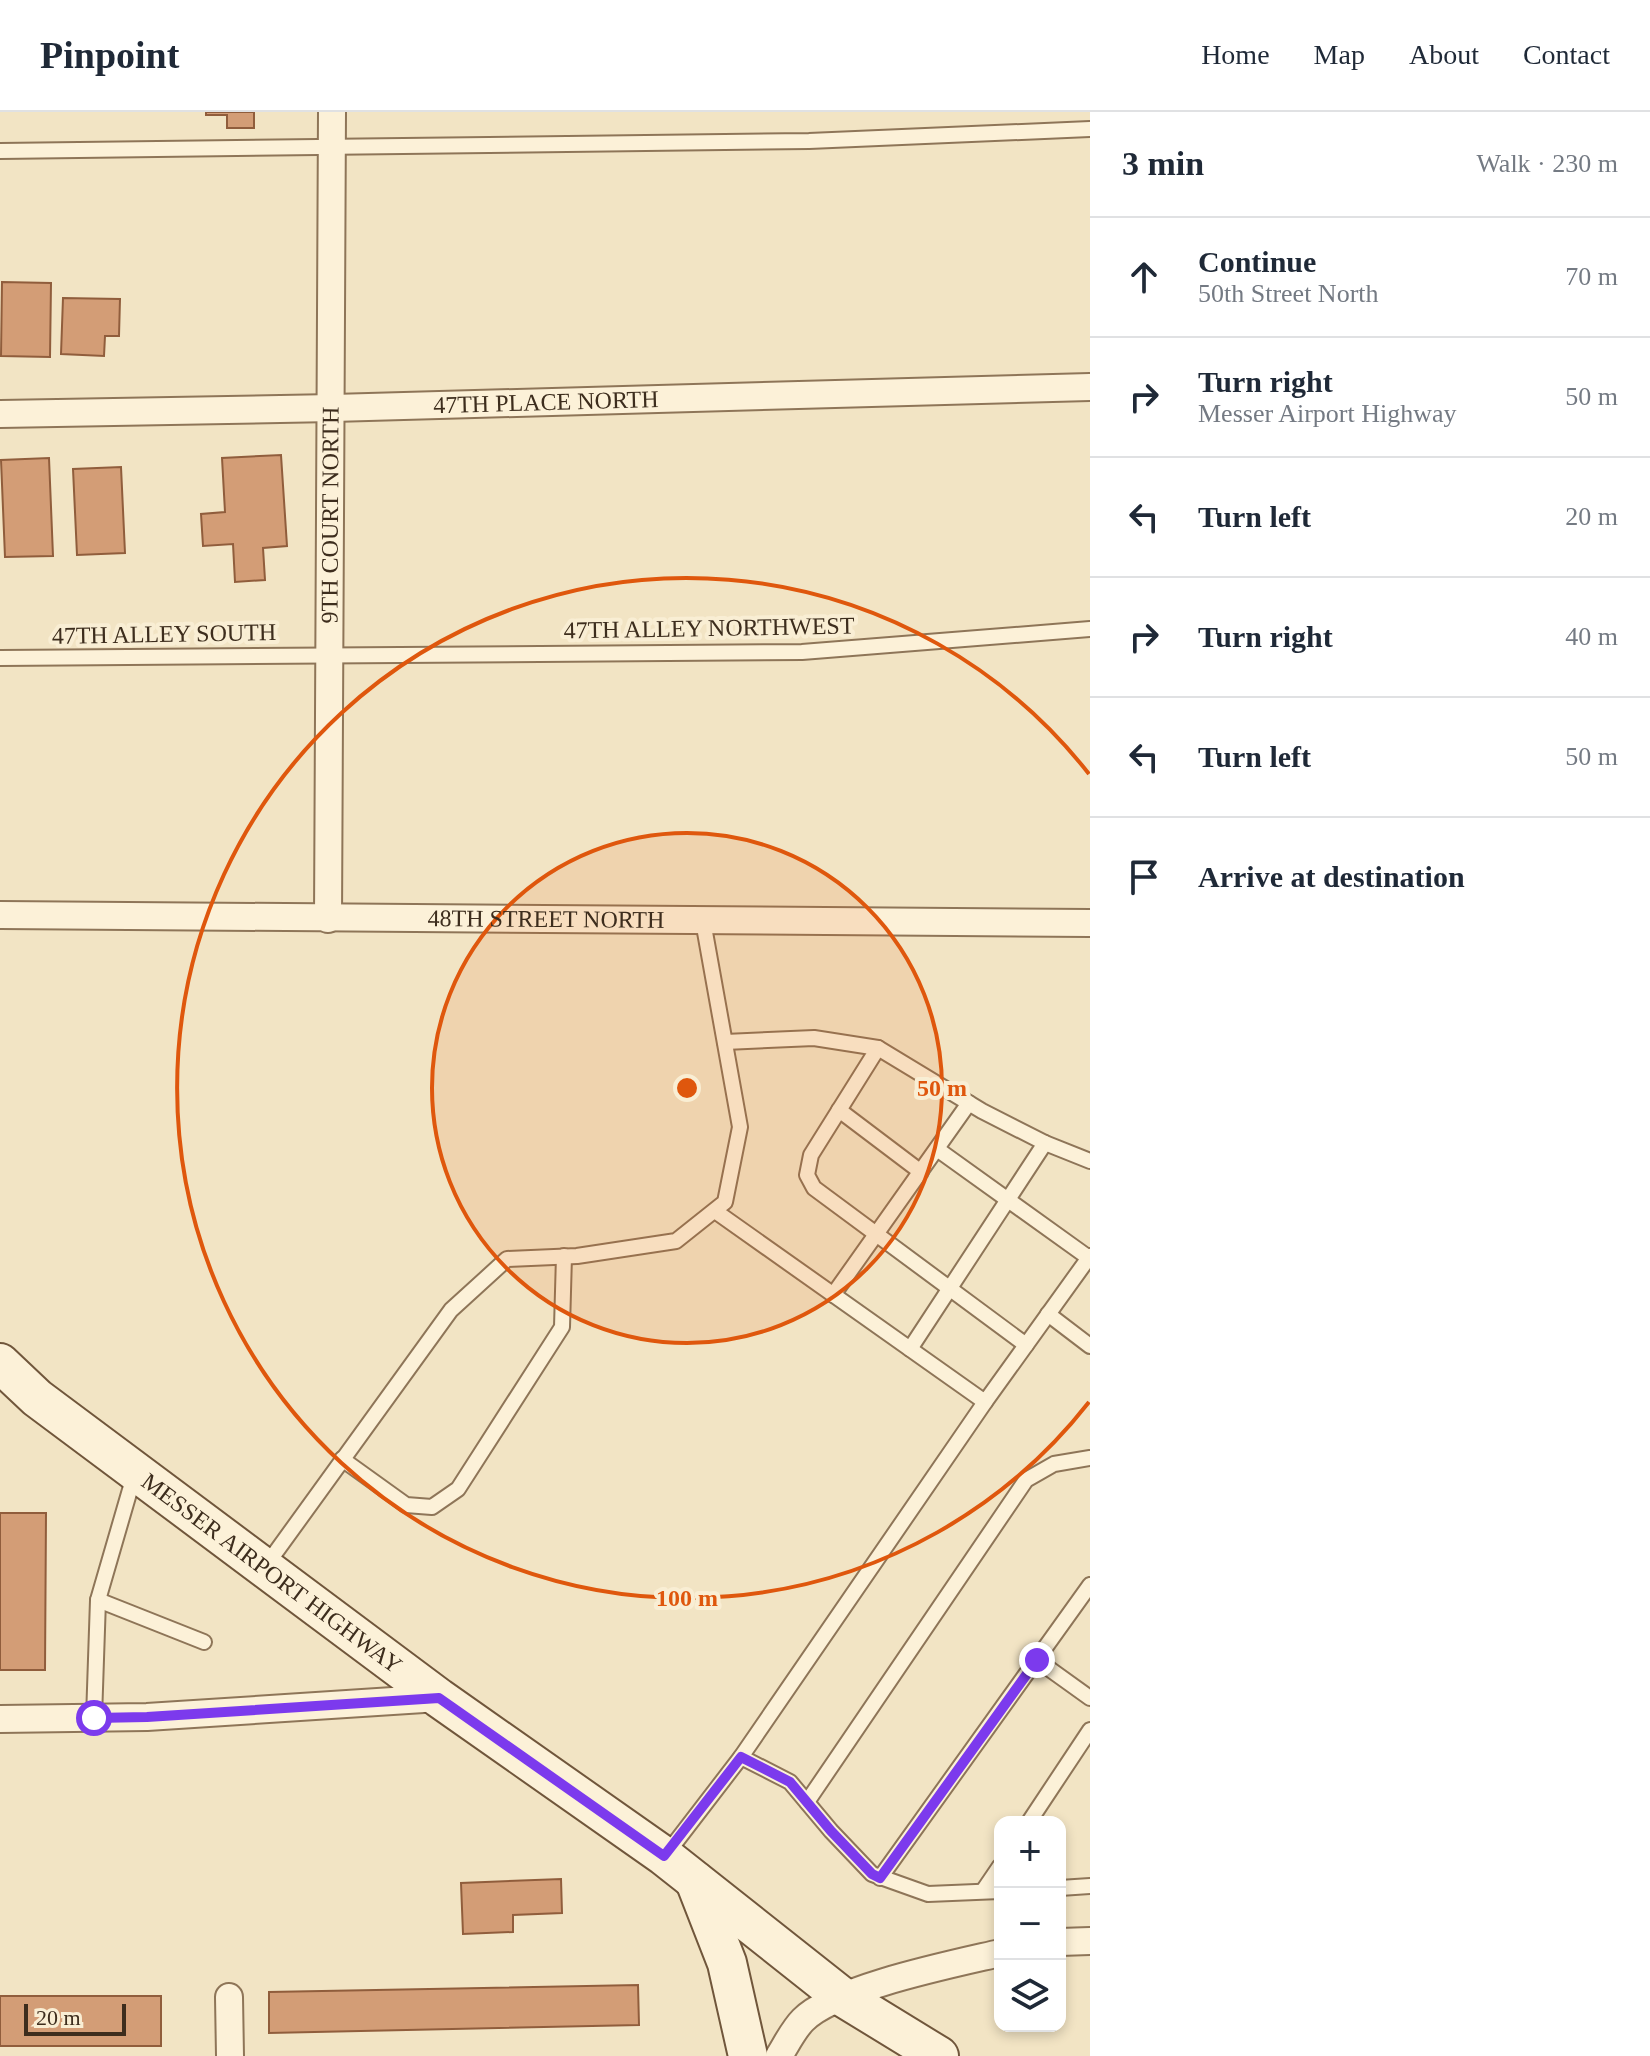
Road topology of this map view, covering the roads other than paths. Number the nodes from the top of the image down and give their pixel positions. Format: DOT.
graph roads {
  1 [pos="332,112"];
  2 [pos="1090,129"];
  3 [pos="333,147"];
  4 [pos="0,151"];
  5 [pos="1090,387"];
  6 [pos="333,408"];
  7 [pos="0,414"];
  8 [pos="1090,629"];
  9 [pos="329,655"];
  10 [pos="0,658"];
  11 [pos="0,915"];
  12 [pos="328,919"];
  13 [pos="703,921"];
  14 [pos="1090,923"];
  15 [pos="725,1042"];
  16 [pos="878,1048"];
  17 [pos="969,1103"];
  18 [pos="839,1110"];
  19 [pos="1045,1143"];
  20 [pos="937,1149"];
  21 [pos="1090,1161"];
  22 [pos="921,1172"];
  23 [pos="1008,1199"];
  24 [pos="715,1211"];
  25 [pos="877,1234"];
  26 [pos="564,1256"];
  27 [pos="1089,1257"];
  28 [pos="951,1287"];
  29 [pos="833,1295"];
  30 [pos="1048,1314"];
  31 [pos="1026,1345"];
  32 [pos="1090,1346"];
  33 [pos="910,1349"];
  34 [pos="0,1363"];
  35 [pos="985,1402"];
  36 [pos="1090,1458"];
  37 [pos="342,1459"];
  38 [pos="136,1471"];
  39 [pos="265,1568"];
  40 [pos="1090,1585"];
  41 [pos="98,1600"];
  42 [pos="204,1642"];
  43 [pos="1037,1660"];
  44 [pos="439,1698"];
  45 [pos="1090,1698"];
  46 [pos="94,1718"];
  47 [pos="0,1719"];
  48 [pos="1090,1730"];
  49 [pos="741,1757"];
  50 [pos="807,1802"];
  51 [pos="1033,1816"];
  52 [pos="664,1856"];
  53 [pos="994,1875"];
  54 [pos="880,1878"];
  55 [pos="694,1879"];
  56 [pos="1090,1886"];
  57 [pos="1066,1888"];
  58 [pos="983,1891"];
  59 [pos="994,1891"];
  60 [pos="1090,1941"];
  61 [pos="1066,1942"];
  62 [pos="994,1954"];
  63 [pos="841,1996"];
  64 [pos="229,1997"];
  65 [pos="230,2056"];
  66 [pos="748,2056"];
  67 [pos="779,2056"];
  68 [pos="939,2056"];
  1 -- 3 [label="street, 9TH COURT NORTH"];
  2 -- 3 [label="lane"];
  3 -- 4 [label="lane"];
  3 -- 6 [label="street, 9TH COURT NORTH"];
  5 -- 6 [label="street, 47TH PLACE NORTH"];
  6 -- 7 [label="street, 47TH PLACE NORTH"];
  6 -- 9 [label="street, 9TH COURT NORTH"];
  8 -- 9 [label="lane, 47TH ALLEY NORTHWEST"];
  9 -- 10 [label="lane, 47TH ALLEY SOUTH"];
  9 -- 12 [label="street, 9TH COURT NORTH"];
  11 -- 12 [label="street, 48TH STREET NORTH"];
  12 -- 13 [label="street, 48TH STREET NORTH"];
  13 -- 14 [label="street, 48TH STREET NORTH"];
  13 -- 15 [label="lane"];
  15 -- 16 [label="lane"];
  15 -- 24 [label="lane"];
  16 -- 17 [label="lane"];
  16 -- 18 [label="lane"];
  17 -- 19 [label="lane"];
  17 -- 20 [label="lane"];
  18 -- 22 [label="lane"];
  18 -- 25 [label="lane"];
  19 -- 21 [label="lane"];
  19 -- 23 [label="lane"];
  20 -- 22 [label="lane"];
  20 -- 23 [label="lane"];
  22 -- 25 [label="lane"];
  23 -- 27 [label="lane"];
  23 -- 28 [label="lane"];
  24 -- 26 [label="lane"];
  24 -- 29 [label="lane"];
  25 -- 28 [label="lane"];
  25 -- 29 [label="lane"];
  26 -- 37 [label="lane"];
  26 -- 37 [label="lane"];
  27 -- 30 [label="lane"];
  28 -- 31 [label="lane"];
  28 -- 33 [label="lane"];
  29 -- 33 [label="lane"];
  30 -- 31 [label="lane"];
  30 -- 32 [label="lane"];
  31 -- 35 [label="lane"];
  33 -- 35 [label="lane"];
  34 -- 38 [label="main road, MESSER AIRPORT HIGHWAY"];
  35 -- 49 [label="lane"];
  36 -- 50 [label="lane"];
  37 -- 39 [label="lane"];
  38 -- 39 [label="main road, MESSER AIRPORT HIGHWAY"];
  38 -- 41 [label="lane"];
  39 -- 44 [label="main road, MESSER AIRPORT HIGHWAY"];
  40 -- 43 [label="lane"];
  41 -- 42 [label="lane"];
  41 -- 46 [label="lane"];
  43 -- 45 [label="lane"];
  43 -- 54 [label="lane"];
  44 -- 46 [label="street"];
  44 -- 52 [label="main road, MESSER AIRPORT HIGHWAY"];
  46 -- 47 [label="street"];
  48 -- 51 [label="lane"];
  49 -- 50 [label="lane"];
  49 -- 52 [label="lane"];
  50 -- 54 [label="lane"];
  52 -- 55 [label="main road, MESSER AIRPORT HIGHWAY"];
  53 -- 58 [label="lane"];
  54 -- 58 [label="lane"];
  55 -- 63 [label="main road, MESSER AIRPORT HIGHWAY"];
  55 -- 66 [label="main road"];
  56 -- 57 [label="lane"];
  58 -- 59 [label="lane"];
  60 -- 61 [label="street"];
  62 -- 63 [label="street"];
  63 -- 67 [label="street"];
  63 -- 68 [label="main road, MESSER AIRPORT HIGHWAY"];
  64 -- 65 [label="street"];
}
